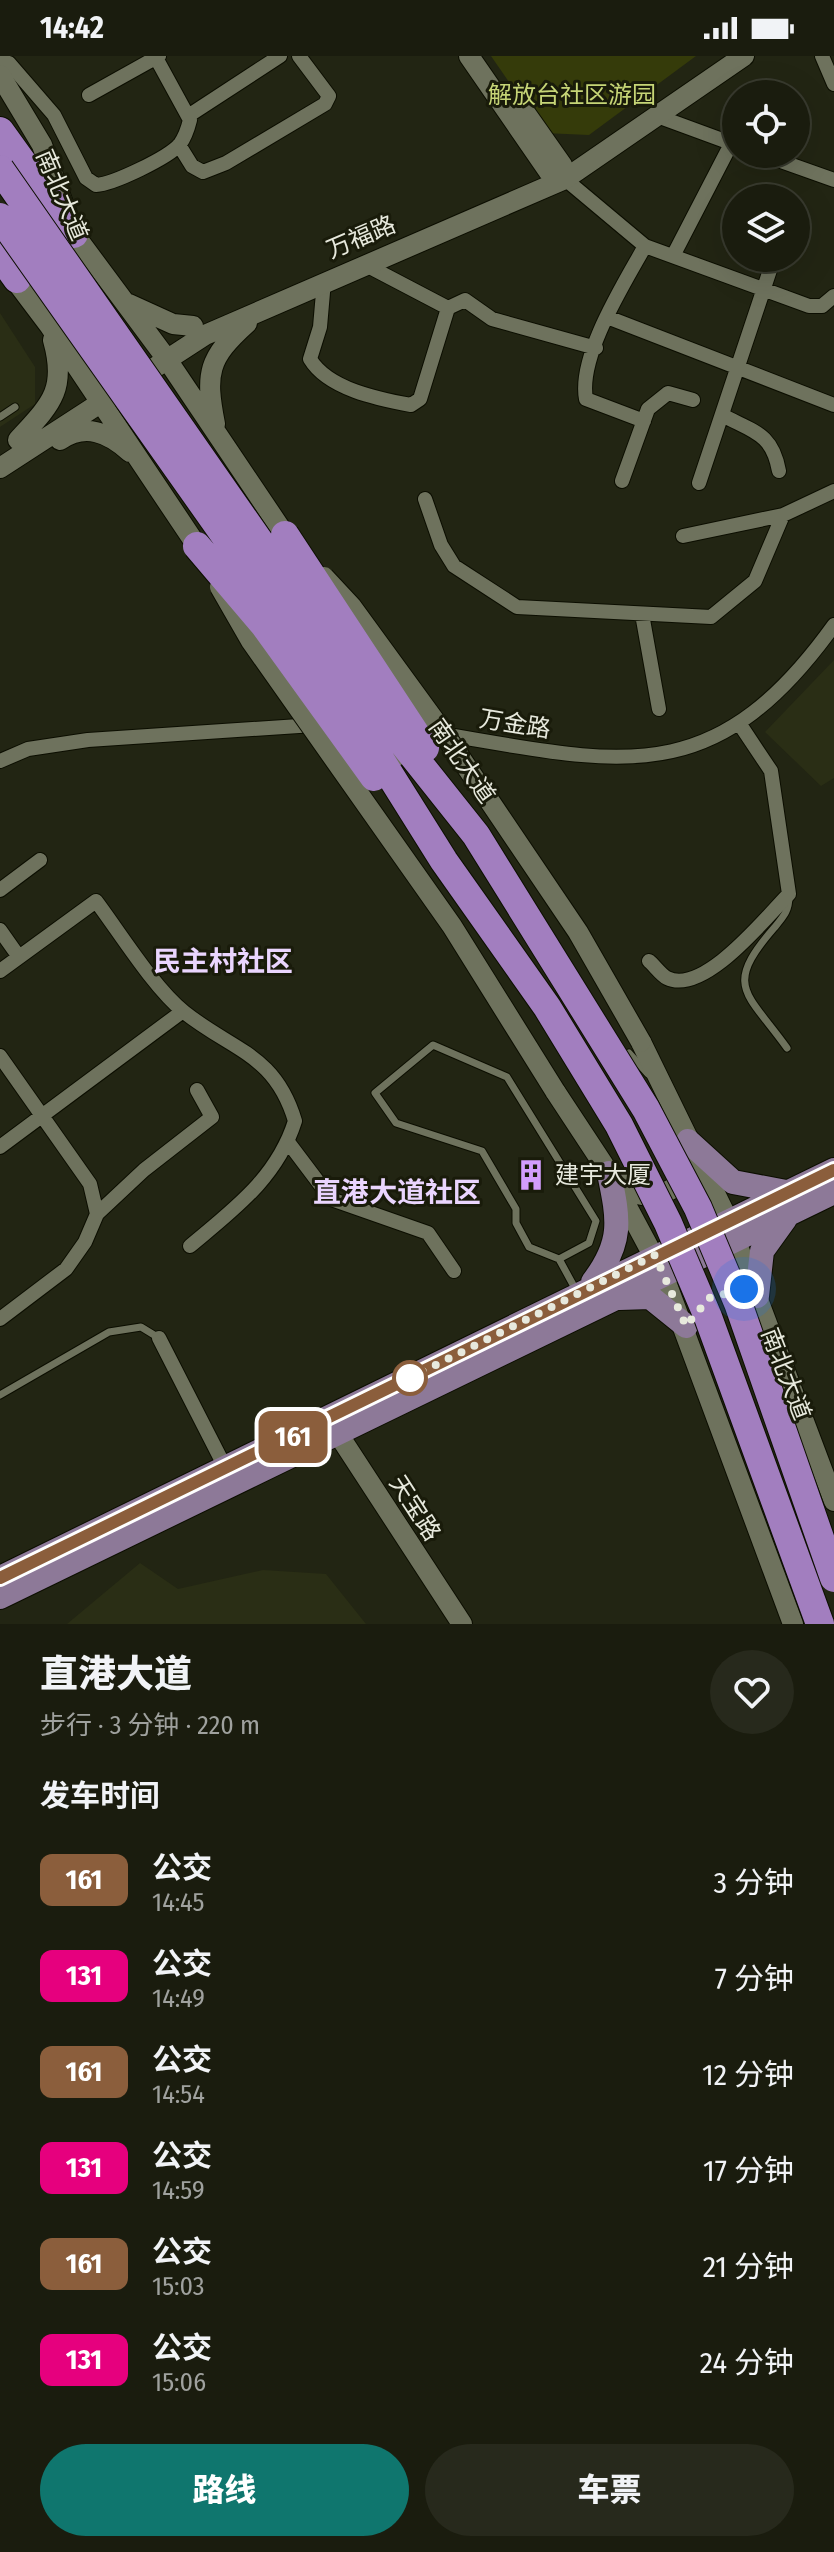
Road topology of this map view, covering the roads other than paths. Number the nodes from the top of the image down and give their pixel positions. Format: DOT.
graph roads {
  1 [pos="280,56"];
  2 [pos="299,56"];
  3 [pos="469,56"];
  4 [pos="484,56"];
  5 [pos="720,56"];
  6 [pos="744,56"];
  7 [pos="822,56"];
  8 [pos="156,57"];
  9 [pos="0,61"];
  10 [pos="0,75"];
  11 [pos="834,84"];
  12 [pos="89,95"];
  13 [pos="188,116"];
  14 [pos="657,116"];
  15 [pos="722,140"];
  16 [pos="179,145"];
  17 [pos="5,150"];
  18 [pos="722,167"];
  19 [pos="800,168"];
  20 [pos="559,172"];
  21 [pos="834,180"];
  22 [pos="0,217"];
  23 [pos="74,234"];
  24 [pos="645,246"];
  25 [pos="0,255"];
  26 [pos="673,256"];
  27 [pos="364,264"];
  28 [pos="8,272"];
  29 [pos="769,272"];
  30 [pos="324,281"];
  31 [pos="764,289"];
  32 [pos="834,296"];
  33 [pos="123,301"];
  34 [pos="448,308"];
  35 [pos="260,311"];
  36 [pos="607,317"];
  37 [pos="49,325"];
  38 [pos="193,326"];
  39 [pos="596,348"];
  40 [pos="162,352"];
  41 [pos="738,367"];
  42 [pos="136,377"];
  43 [pos="97,396"];
  44 [pos="693,400"];
  45 [pos="834,405"];
  46 [pos="15,407"];
  47 [pos="722,415"];
  48 [pos="0,417"];
  49 [pos="644,421"];
  50 [pos="216,432"];
  51 [pos="18,440"];
  52 [pos="0,452"];
  53 [pos="141,462"];
  54 [pos="0,470"];
  55 [pos="779,471"];
  56 [pos="622,481"];
  57 [pos="699,483"];
  58 [pos="834,491"];
  59 [pos="425,499"];
  60 [pos="783,515"];
  61 [pos="285,535"];
  62 [pos="683,536"];
  63 [pos="197,546"];
  64 [pos="642,614"];
  65 [pos="834,625"];
  66 [pos="328,658"];
  67 [pos="659,709"];
  68 [pos="365,721"];
  69 [pos="739,723"];
  70 [pos="382,736"];
  71 [pos="0,761"];
  72 [pos="476,835"];
  73 [pos="40,860"];
  74 [pos="444,861"];
  75 [pos="0,890"];
  76 [pos="789,894"];
  77 [pos="0,930"];
  78 [pos="19,957"];
  79 [pos="649,961"];
  80 [pos="0,971"];
  81 [pos="183,1011"];
  82 [pos="787,1048"];
  83 [pos="0,1056"];
  84 [pos="197,1090"];
  85 [pos="44,1116"];
  86 [pos="688,1141"];
  87 [pos="288,1142"];
  88 [pos="0,1147"];
  89 [pos="834,1170"];
  90 [pos="609,1173"];
  91 [pos="834,1192"];
  92 [pos="788,1202"];
  93 [pos="97,1214"];
  94 [pos="732,1230"];
  95 [pos="190,1246"];
  96 [pos="559,1259"];
  97 [pos="659,1265"];
  98 [pos="454,1271"];
  99 [pos="590,1295"];
  100 [pos="757,1296"];
  101 [pos="0,1319"];
  102 [pos="686,1326"];
  103 [pos="159,1338"];
  104 [pos="0,1395"];
  105 [pos="332,1428"];
  106 [pos="226,1469"];
  107 [pos="834,1501"];
  108 [pos="0,1578"];
  109 [pos="834,1578"];
  110 [pos="0,1597"];
  111 [pos="462,1624"];
  112 [pos="793,1624"];
  113 [pos="820,1624"];
  1 -- 13 [label="street"];
  2 -- 16 [label="street"];
  3 -- 20 [label="main road"];
  4 -- 20 [label="main road"];
  5 -- 20 [label="main road, 万福路"];
  6 -- 14 [label="main road, 万福路"];
  7 -- 11 [label="street"];
  8 -- 12 [label="street"];
  8 -- 13 [label="street"];
  9 -- 16 [label="street"];
  10 -- 23 [label="main road, 南北大道"];
  13 -- 16 [label="street"];
  14 -- 15 [label="street"];
  14 -- 20 [label="main road, 万福路"];
  17 -- 23 [label="highway"];
  17 -- 72 [label="highway, 南北大道, bridge"];
  18 -- 26 [label="street"];
  19 -- 21 [label="street"];
  20 -- 24 [label="street"];
  20 -- 27 [label="main road, 万福路"];
  20 -- 38 [label="main road, 万福路"];
  22 -- 74 [label="highway, bridge"];
  23 -- 33 [label="main road, 南北大道"];
  24 -- 26 [label="street"];
  24 -- 36 [label="street"];
  25 -- 28 [label="highway"];
  26 -- 31 [label="street"];
  27 -- 30 [label="main road, 万福路"];
  27 -- 34 [label="street"];
  28 -- 37 [label="main road"];
  29 -- 31 [label="street"];
  30 -- 34 [label="street"];
  30 -- 35 [label="main road, 万福路"];
  31 -- 32 [label="street"];
  31 -- 41 [label="street"];
  33 -- 38 [label="main road"];
  33 -- 40 [label="main road, 南北大道"];
  34 -- 39 [label="street"];
  35 -- 40 [label="main road, 万福路"];
  35 -- 50 [label="main road"];
  36 -- 39 [label="street"];
  36 -- 41 [label="street"];
  37 -- 43 [label="main road"];
  37 -- 51 [label="main road"];
  38 -- 40 [label="main road, 万福路"];
  39 -- 49 [label="street"];
  40 -- 42 [label="main road, 万福路"];
  40 -- 50 [label="main road, 南北大道"];
  41 -- 45 [label="street"];
  41 -- 47 [label="street"];
  42 -- 43 [label="main road, 万福路"];
  42 -- 66 [label="lane"];
  43 -- 51 [label="main road, 万福路"];
  43 -- 53 [label="main road"];
  43 -- 54 [label="main road, 万福路"];
  44 -- 49 [label="street"];
  46 -- 48 [label="lane"];
  47 -- 55 [label="street"];
  47 -- 57 [label="street"];
  49 -- 56 [label="street"];
  50 -- 61 [label="main road, 南北大道"];
  51 -- 52 [label="main road, 万福路"];
  53 -- 54 [label="main road"];
  53 -- 63 [label="main road"];
  58 -- 60 [label="street"];
  59 -- 64 [label="street"];
  60 -- 62 [label="street"];
  60 -- 64 [label="street"];
  61 -- 72 [label="highway, bridge"];
  61 -- 86 [label="main road, 南北大道, bridge"];
  63 -- 74 [label="highway, bridge"];
  63 -- 90 [label="main road, bridge"];
  64 -- 67 [label="street"];
  65 -- 69 [label="street, 万金路"];
  68 -- 69 [label="street, 万金路"];
  68 -- 70 [label="lane, bridge"];
  68 -- 71 [label="street, 万金路"];
  69 -- 76 [label="street"];
  72 -- 109 [label="highway, 南北大道, bridge"];
  73 -- 75 [label="street"];
  74 -- 113 [label="highway, bridge"];
  76 -- 79 [label="street"];
  76 -- 82 [label="lane"];
  77 -- 78 [label="street"];
  78 -- 80 [label="street"];
  78 -- 81 [label="street"];
  81 -- 85 [label="street"];
  81 -- 87 [label="street"];
  83 -- 85 [label="street"];
  84 -- 93 [label="street"];
  85 -- 88 [label="street"];
  85 -- 93 [label="street"];
  86 -- 90 [label="main road"];
  86 -- 92 [label="main road"];
  86 -- 94 [label="main road, 南北大道"];
  87 -- 95 [label="street"];
  87 -- 98 [label="street"];
  89 -- 92 [label="main road"];
  90 -- 97 [label="main road"];
  90 -- 99 [label="main road"];
  91 -- 92 [label="main road"];
  92 -- 94 [label="main road"];
  92 -- 100 [label="main road"];
  93 -- 101 [label="street"];
  94 -- 97 [label="main road"];
  94 -- 100 [label="main road, 南北大道"];
  96 -- 96 [label="lane"];
  96 -- 99 [label="lane"];
  97 -- 99 [label="main road"];
  97 -- 102 [label="main road"];
  99 -- 102 [label="main road"];
  99 -- 105 [label="main road"];
  100 -- 102 [label="main road"];
  100 -- 107 [label="main road, 南北大道"];
  102 -- 112 [label="main road"];
  103 -- 104 [label="lane"];
  103 -- 106 [label="street"];
  105 -- 106 [label="main road"];
  105 -- 110 [label="main road"];
  105 -- 111 [label="main road, 天宝路"];
  106 -- 108 [label="main road"];
}
